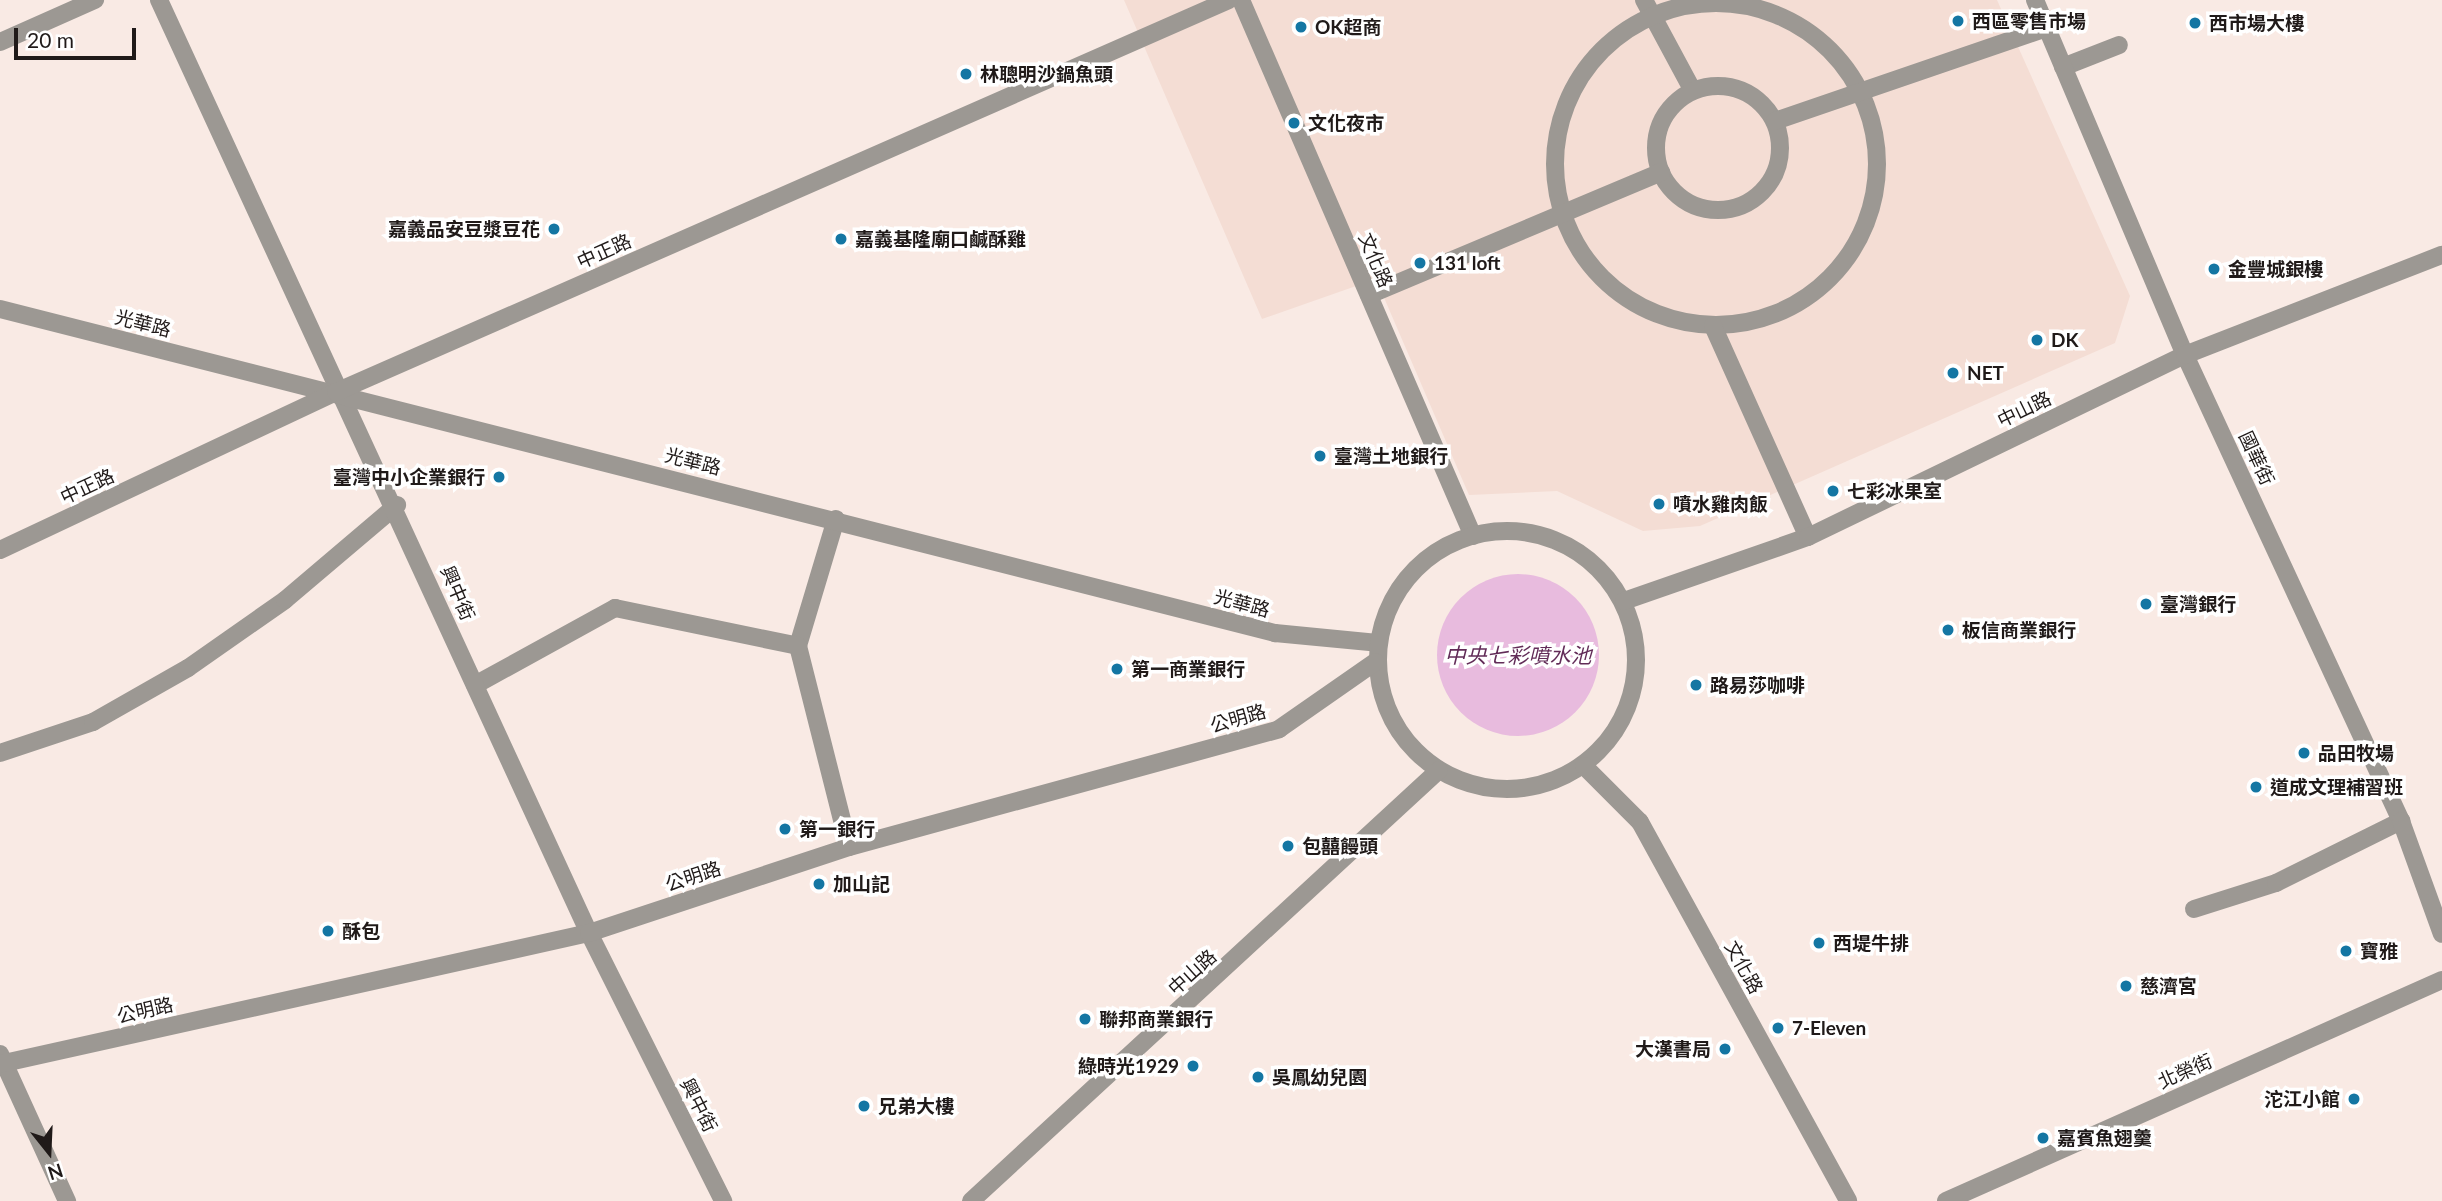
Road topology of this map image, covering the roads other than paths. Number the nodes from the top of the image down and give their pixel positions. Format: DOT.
graph roads {
  1 [pos="95,0"];
  2 [pos="159,0"];
  3 [pos="1229,0"];
  4 [pos="1241,0"];
  5 [pos="1644,0"];
  6 [pos="2035,0"];
  7 [pos="1653,17"];
  8 [pos="2046,28"];
  9 [pos="0,42"];
  10 [pos="2119,46"];
  11 [pos="2063,67"];
  12 [pos="1693,91"];
  13 [pos="1863,92"];
  14 [pos="1775,121"];
  15 [pos="1661,172"];
  16 [pos="1562,214"];
  17 [pos="2442,255"];
  18 [pos="1369,295"];
  19 [pos="0,309"];
  20 [pos="1713,326"];
  21 [pos="2185,355"];
  22 [pos="335,392"];
  23 [pos="397,505"];
  24 [pos="836,519"];
  25 [pos="1473,536"];
  26 [pos="1808,537"];
  27 [pos="0,550"];
  28 [pos="1624,601"];
  29 [pos="1378,643"];
  30 [pos="798,646"];
  31 [pos="1375,662"];
  32 [pos="475,685"];
  33 [pos="0,753"];
  34 [pos="1584,766"];
  35 [pos="1439,770"];
  36 [pos="2401,821"];
  37 [pos="849,847"];
  38 [pos="2194,909"];
  39 [pos="589,933"];
  40 [pos="2442,934"];
  41 [pos="2442,980"];
  42 [pos="1,1060"];
  43 [pos="67,1201"];
  44 [pos="723,1201"];
  45 [pos="971,1201"];
  46 [pos="1848,1201"];
  47 [pos="1946,1201"];
  1 -- 9 [label="street"];
  2 -- 22 [label="street, 興中街"];
  3 -- 22 [label="street, 中正路"];
  4 -- 18 [label="street, 文化路"];
  5 -- 7 [label="street"];
  6 -- 8 [label="street, 國華街"];
  7 -- 12 [label="street"];
  7 -- 13 [label="street"];
  7 -- 16 [label="street"];
  8 -- 11 [label="street, 國華街"];
  8 -- 13 [label="street"];
  10 -- 11 [label="street"];
  11 -- 21 [label="street, 國華街"];
  12 -- 14 [label="street"];
  12 -- 15 [label="street"];
  13 -- 14 [label="street"];
  13 -- 20 [label="street"];
  14 -- 15 [label="street"];
  15 -- 16 [label="street"];
  16 -- 18 [label="street"];
  16 -- 20 [label="street"];
  17 -- 21 [label="street, 中山路"];
  18 -- 25 [label="street, 文化路"];
  19 -- 22 [label="street, 光華路"];
  20 -- 26 [label="street"];
  21 -- 26 [label="street, 中山路"];
  21 -- 36 [label="street, 國華街"];
  22 -- 23 [label="street, 興中街"];
  22 -- 24 [label="street, 光華路"];
  22 -- 27 [label="street, 中正路"];
  23 -- 32 [label="street, 興中街"];
  23 -- 33 [label="street"];
  24 -- 29 [label="street, 光華路"];
  24 -- 30 [label="street"];
  25 -- 28 [label="street"];
  25 -- 29 [label="street"];
  26 -- 28 [label="street, 中山路"];
  28 -- 34 [label="street"];
  29 -- 31 [label="street"];
  30 -- 32 [label="street"];
  30 -- 37 [label="street"];
  31 -- 35 [label="street"];
  31 -- 37 [label="street, 公明路"];
  32 -- 39 [label="street, 興中街"];
  34 -- 35 [label="street"];
  34 -- 46 [label="street, 文化路"];
  35 -- 45 [label="street, 中山路"];
  36 -- 38 [label="street"];
  36 -- 40 [label="street, 國華街"];
  37 -- 39 [label="street, 公明路"];
  39 -- 42 [label="street, 公明路"];
  39 -- 44 [label="street, 興中街"];
  41 -- 47 [label="street, 北榮街"];
  42 -- 43 [label="street"];
}
